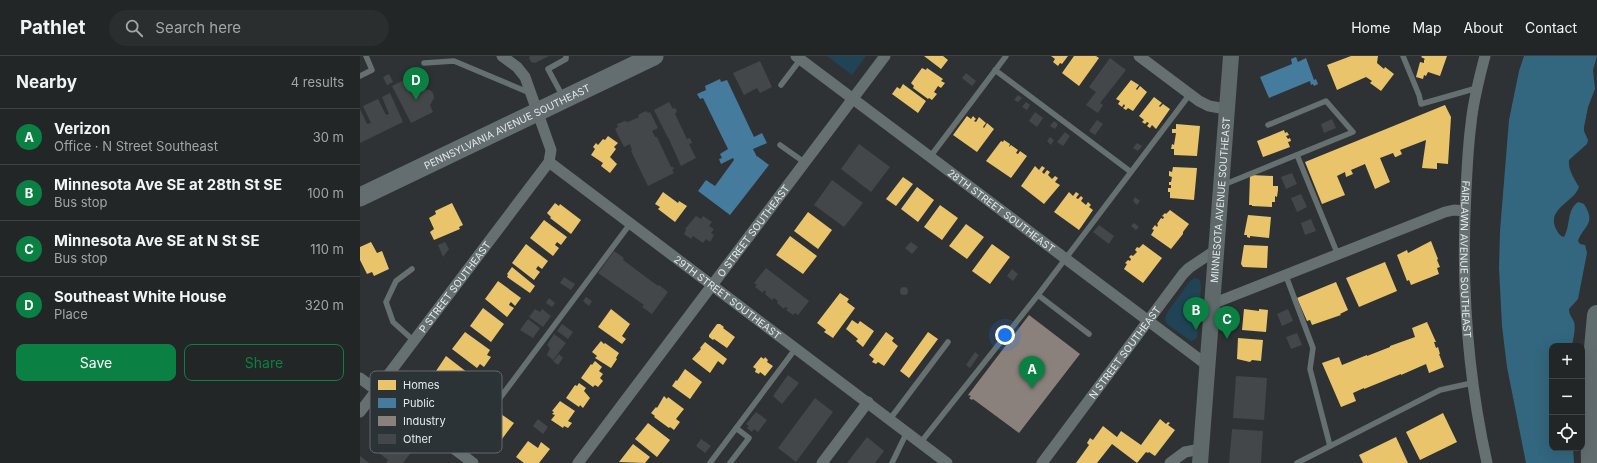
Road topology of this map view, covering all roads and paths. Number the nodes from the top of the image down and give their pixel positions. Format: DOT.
graph roads {
  1 [pos="366,56"];
  2 [pos="502,56"];
  3 [pos="566,56"];
  4 [pos="654,56"];
  5 [pos="885,56"];
  6 [pos="1006,56"];
  7 [pos="1139,56"];
  8 [pos="1231,56"];
  9 [pos="1403,56"];
  10 [pos="1485,56"];
  11 [pos="798,58"];
  12 [pos="455,59"];
  13 [pos="424,63"];
  14 [pos="995,70"];
  15 [pos="360,76"];
  16 [pos="781,85"];
  17 [pos="1477,88"];
  18 [pos="531,93"];
  19 [pos="1190,94"];
  20 [pos="564,99"];
  21 [pos="852,99"];
  22 [pos="1226,109"];
  23 [pos="538,112"];
  24 [pos="1268,125"];
  25 [pos="780,145"];
  26 [pos="1297,155"];
  27 [pos="930,157"];
  28 [pos="549,162"];
  29 [pos="804,162"];
  30 [pos="1131,172"];
  31 [pos="1221,186"];
  32 [pos="360,197"];
  33 [pos="1465,211"];
  34 [pos="630,224"];
  35 [pos="1216,250"];
  36 [pos="1338,255"];
  37 [pos="1065,259"];
  38 [pos="412,269"];
  39 [pos="1286,276"];
  40 [pos="712,285"];
  41 [pos="1038,295"];
  42 [pos="1212,304"];
  43 [pos="1597,315"];
  44 [pos="1148,322"];
  45 [pos="1089,334"];
  46 [pos="413,340"];
  47 [pos="948,342"];
  48 [pos="796,348"];
  49 [pos="1207,365"];
  50 [pos="390,371"];
  51 [pos="360,378"];
  52 [pos="1472,383"];
  53 [pos="370,386"];
  54 [pos="502,395"];
  55 [pos="370,398"];
  56 [pos="868,402"];
  57 [pos="362,408"];
  58 [pos="890,419"];
  59 [pos="736,428"];
  60 [pos="907,432"];
  61 [pos="921,442"];
  62 [pos="1330,446"];
  63 [pos="459,453"];
  64 [pos="1200,456"];
  65 [pos="473,463"];
  66 [pos="578,463"];
  67 [pos="710,463"];
  68 [pos="730,463"];
  69 [pos="822,463"];
  70 [pos="892,463"];
  71 [pos="948,463"];
  72 [pos="1042,463"];
  73 [pos="1170,463"];
  74 [pos="1297,463"];
  75 [pos="1487,463"];
  76 [pos="1591,463"];
  1 -- 15 [label="lane"];
  2 -- 18 [label="street"];
  3 -- 20 [label="lane"];
  4 -- 20 [label="highway, PENNSYLVANIA AVENUE SOUTHEAST"];
  5 -- 21 [label="street, O STREET SOUTHEAST"];
  6 -- 14 [label="lane"];
  7 -- 19 [label="street"];
  8 -- 22 [label="main road, MINNESOTA AVENUE SOUTHEAST"];
  9 -- 17 [label="lane"];
  10 -- 17 [label="street, FAIRLAWN AVENUE SOUTHEAST"];
  11 -- 16 [label="lane"];
  11 -- 21 [label="street, 28TH STREET SOUTHEAST"];
  12 -- 13 [label="lane"];
  12 -- 18 [label="lane"];
  14 -- 27 [label="lane"];
  14 -- 30 [label="lane"];
  17 -- 33 [label="street, FAIRLAWN AVENUE SOUTHEAST"];
  18 -- 23 [label="street"];
  19 -- 22 [label="street"];
  19 -- 30 [label="lane"];
  20 -- 23 [label="highway, PENNSYLVANIA AVENUE SOUTHEAST"];
  21 -- 27 [label="street, 28TH STREET SOUTHEAST"];
  21 -- 29 [label="street, O STREET SOUTHEAST"];
  22 -- 31 [label="main road, MINNESOTA AVENUE SOUTHEAST"];
  23 -- 28 [label="street"];
  23 -- 32 [label="highway, PENNSYLVANIA AVENUE SOUTHEAST"];
  24 -- 26 [label="lane"];
  25 -- 29 [label="lane"];
  26 -- 31 [label="lane"];
  26 -- 36 [label="lane"];
  27 -- 37 [label="street, 28TH STREET SOUTHEAST"];
  28 -- 34 [label="street, 29TH STREET SOUTHEAST"];
  28 -- 46 [label="street, P STREET SOUTHEAST"];
  29 -- 40 [label="street, O STREET SOUTHEAST"];
  30 -- 37 [label="lane"];
  31 -- 35 [label="main road, MINNESOTA AVENUE SOUTHEAST"];
  33 -- 36 [label="street"];
  33 -- 52 [label="street, FAIRLAWN AVENUE SOUTHEAST"];
  34 -- 40 [label="street, 29TH STREET SOUTHEAST"];
  34 -- 54 [label="lane"];
  35 -- 42 [label="main road, MINNESOTA AVENUE SOUTHEAST"];
  35 -- 44 [label="street, N STREET SOUTHEAST"];
  36 -- 39 [label="street"];
  37 -- 41 [label="lane"];
  37 -- 44 [label="street, 28TH STREET SOUTHEAST"];
  38 -- 46 [label="lane"];
  39 -- 42 [label="street"];
  39 -- 62 [label="lane"];
  40 -- 48 [label="street, 29TH STREET SOUTHEAST"];
  40 -- 66 [label="street, O STREET SOUTHEAST"];
  41 -- 45 [label="lane"];
  41 -- 61 [label="lane"];
  42 -- 49 [label="main road, MINNESOTA AVENUE SOUTHEAST"];
  43 -- 76 [label="highway"];
  44 -- 49 [label="street, 28TH STREET SOUTHEAST"];
  44 -- 72 [label="street, N STREET SOUTHEAST"];
  46 -- 50 [label="street, P STREET SOUTHEAST"];
  47 -- 58 [label="lane"];
  48 -- 56 [label="street, 29TH STREET SOUTHEAST"];
  48 -- 59 [label="lane"];
  49 -- 64 [label="main road, MINNESOTA AVENUE SOUTHEAST"];
  51 -- 53 [label="street"];
  52 -- 62 [label="lane"];
  52 -- 75 [label="street, FAIRLAWN AVENUE SOUTHEAST"];
  55 -- 57 [label="street, P STREET SOUTHEAST"];
  56 -- 58 [label="street, 29TH STREET SOUTHEAST"];
  56 -- 69 [label="street"];
  58 -- 60 [label="street, 29TH STREET SOUTHEAST"];
  59 -- 67 [label="lane"];
  59 -- 68 [label="lane"];
  60 -- 61 [label="street, 29TH STREET SOUTHEAST"];
  60 -- 70 [label="lane"];
  61 -- 71 [label="street, 29TH STREET SOUTHEAST"];
  62 -- 74 [label="lane"];
  63 -- 65 [label="street"];
  64 -- 73 [label="street"];
}
